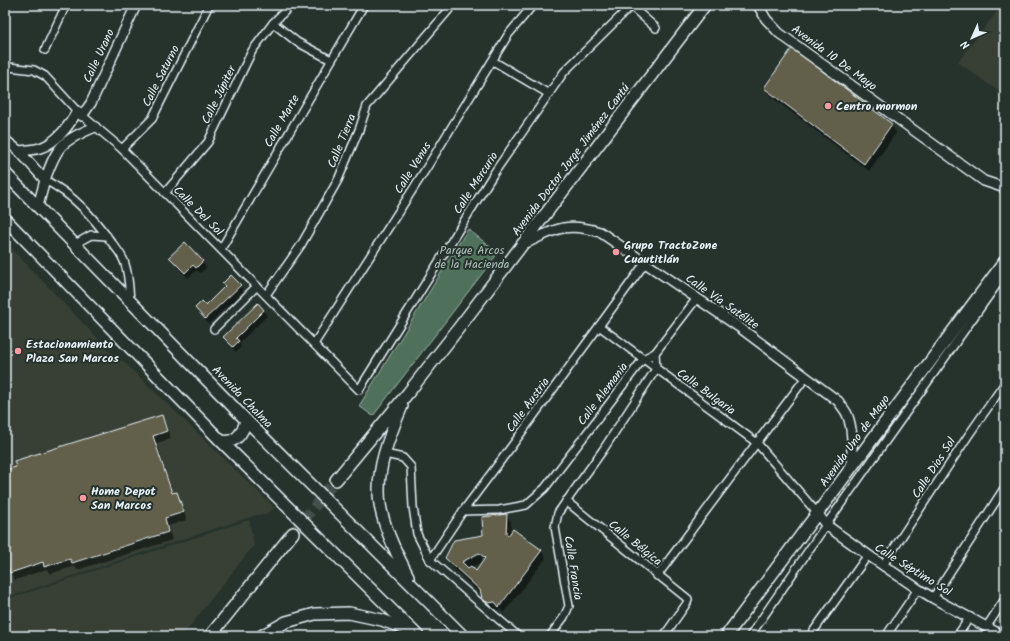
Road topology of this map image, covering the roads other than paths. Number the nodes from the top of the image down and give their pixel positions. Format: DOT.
graph roads {
  1 [pos="66,5"];
  2 [pos="136,5"];
  3 [pos="209,5"];
  4 [pos="291,5"];
  5 [pos="364,5"];
  6 [pos="454,5"];
  7 [pos="533,5"];
  8 [pos="705,5"];
  9 [pos="758,5"];
  10 [pos="631,6"];
  11 [pos="273,23"];
  12 [pos="656,28"];
  13 [pos="45,50"];
  14 [pos="331,60"];
  15 [pos="492,61"];
  16 [pos="9,67"];
  17 [pos="549,94"];
  18 [pos="80,113"];
  19 [pos="95,127"];
  20 [pos="5,140"];
  21 [pos="122,149"];
  22 [pos="19,152"];
  23 [pos="5,173"];
  24 [pos="45,180"];
  25 [pos="1005,188"];
  26 [pos="165,193"];
  27 [pos="38,206"];
  28 [pos="5,219"];
  29 [pos="107,236"];
  30 [pos="75,244"];
  31 [pos="522,245"];
  32 [pos="221,249"];
  33 [pos="1005,261"];
  34 [pos="645,263"];
  35 [pos="1005,273"];
  36 [pos="257,286"];
  37 [pos="266,295"];
  38 [pos="697,298"];
  39 [pos="130,301"];
  40 [pos="599,326"];
  41 [pos="214,329"];
  42 [pos="314,344"];
  43 [pos="655,353"];
  44 [pos="643,359"];
  45 [pos="656,369"];
  46 [pos="806,377"];
  47 [pos="1005,384"];
  48 [pos="359,390"];
  49 [pos="408,393"];
  50 [pos="246,420"];
  51 [pos="221,441"];
  52 [pos="757,443"];
  53 [pos="384,454"];
  54 [pos="851,468"];
  55 [pos="336,480"];
  56 [pos="1005,487"];
  57 [pos="566,501"];
  58 [pos="463,510"];
  59 [pos="818,514"];
  60 [pos="826,525"];
  61 [pos="293,533"];
  62 [pos="868,555"];
  63 [pos="430,560"];
  64 [pos="882,565"];
  65 [pos="658,576"];
  66 [pos="413,585"];
  67 [pos="918,589"];
  68 [pos="933,598"];
  69 [pos="1005,599"];
  70 [pos="970,617"];
  71 [pos="987,626"];
  72 [pos="416,634"];
  73 [pos="210,636"];
  74 [pos="261,636"];
  75 [pos="463,636"];
  76 [pos="518,636"];
  77 [pos="550,636"];
  78 [pos="664,636"];
  79 [pos="726,636"];
  80 [pos="750,636"];
  81 [pos="810,636"];
  82 [pos="886,636"];
  83 [pos="957,636"];
  84 [pos="1003,636"];
  1 -- 13 [label="street"];
  2 -- 18 [label="street, Calle Urano"];
  3 -- 21 [label="street, Calle Saturno"];
  4 -- 11 [label="street, Calle Júpiter"];
  5 -- 14 [label="street, Calle Marte"];
  6 -- 37 [label="street, Calle Tierra"];
  7 -- 15 [label="street, Calle Venus"];
  8 -- 31 [label="main road, Avenida Doctor Jorge Jiménez Cantú"];
  9 -- 25 [label="street, Avenida 10 De Mayo"];
  10 -- 12 [label="street"];
  10 -- 17 [label="street, Calle Mercurio"];
  11 -- 14 [label="street"];
  11 -- 26 [label="street, Calle Júpiter"];
  14 -- 32 [label="street, Calle Marte"];
  15 -- 17 [label="street"];
  15 -- 42 [label="street, Calle Venus"];
  16 -- 18 [label="street, Calle Del Sol"];
  17 -- 48 [label="street, Calle Mercurio"];
  18 -- 19 [label="street, Calle Del Sol"];
  18 -- 22 [label="street, Calle Urano"];
  19 -- 21 [label="street, Calle Del Sol"];
  19 -- 24 [label="street"];
  20 -- 22 [label="street"];
  21 -- 26 [label="street, Calle Del Sol"];
  22 -- 24 [label="street"];
  23 -- 27 [label="main road, Avenida Chalma"];
  24 -- 27 [label="street"];
  24 -- 29 [label="street"];
  26 -- 32 [label="street, Calle Del Sol"];
  27 -- 30 [label="main road, Avenida Chalma"];
  28 -- 51 [label="main road"];
  29 -- 30 [label="street"];
  29 -- 39 [label="street"];
  30 -- 39 [label="main road, Avenida Chalma"];
  31 -- 34 [label="street, Calle Vía Satélite"];
  31 -- 49 [label="main road, Avenida Doctor Jorge Jiménez Cantú"];
  32 -- 36 [label="street, Calle Del Sol"];
  33 -- 54 [label="main road, Avenida Uno de Mayo"];
  34 -- 38 [label="street, Calle Vía Satélite"];
  34 -- 40 [label="street, Calle Austria"];
  35 -- 60 [label="street"];
  36 -- 37 [label="street, Calle Del Sol"];
  36 -- 41 [label="street"];
  37 -- 42 [label="street, Calle Del Sol"];
  38 -- 43 [label="street, Calle Alemania"];
  38 -- 46 [label="street, Calle Vía Satélite"];
  39 -- 50 [label="main road, Avenida Chalma"];
  40 -- 44 [label="street, Calle Bulgaria"];
  40 -- 58 [label="street, Calle Austria"];
  42 -- 48 [label="street, Calle Del Sol"];
  43 -- 44 [label="street, Calle Alemania"];
  43 -- 45 [label="street"];
  44 -- 45 [label="street, Calle Bulgaria"];
  44 -- 58 [label="street, Calle Alemania"];
  45 -- 52 [label="street, Calle Bulgaria"];
  45 -- 57 [label="street, Calle Francia"];
  46 -- 52 [label="street"];
  46 -- 54 [label="street, Calle Vía Satélite"];
  47 -- 64 [label="street, Calle Dios Sol"];
  49 -- 53 [label="main road"];
  49 -- 55 [label="main road, Avenida Doctor Jorge Jiménez Cantú"];
  50 -- 51 [label="main road"];
  50 -- 66 [label="main road, Avenida Chalma"];
  51 -- 72 [label="main road"];
  52 -- 59 [label="street, Calle Bulgaria"];
  52 -- 65 [label="street"];
  53 -- 63 [label="street"];
  53 -- 66 [label="main road"];
  54 -- 59 [label="main road, Avenida Uno de Mayo"];
  56 -- 68 [label="street"];
  57 -- 65 [label="street, Calle Bélgica"];
  57 -- 77 [label="street, Calle Francia"];
  58 -- 63 [label="street, Calle Austria"];
  59 -- 60 [label="street, Calle Séptimo Sol"];
  59 -- 79 [label="main road, Avenida Uno de Mayo"];
  60 -- 62 [label="street, Calle Séptimo Sol"];
  60 -- 80 [label="street"];
  61 -- 73 [label="main road"];
  62 -- 64 [label="street, Calle Séptimo Sol"];
  62 -- 81 [label="street"];
  63 -- 76 [label="street"];
  64 -- 67 [label="street, Calle Séptimo Sol"];
  65 -- 78 [label="street, Calle Bélgica"];
  66 -- 75 [label="main road, Avenida Chalma"];
  67 -- 68 [label="street, Calle Séptimo Sol"];
  67 -- 82 [label="street"];
  68 -- 70 [label="street, Calle Séptimo Sol"];
  69 -- 71 [label="street"];
  70 -- 71 [label="street, Calle Séptimo Sol"];
  70 -- 83 [label="street"];
  71 -- 84 [label="street, Calle Séptimo Sol"];
  72 -- 74 [label="main road"];
}
